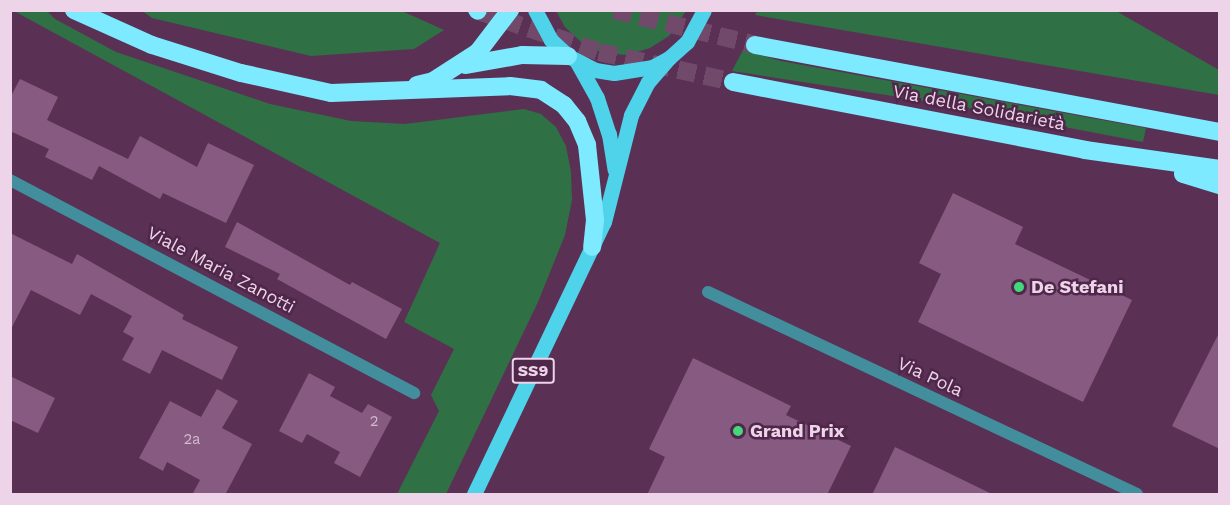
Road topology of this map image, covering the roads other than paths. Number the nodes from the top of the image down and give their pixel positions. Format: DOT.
graph roads {
  1 [pos="74,10"];
  2 [pos="510,10"];
  3 [pos="535,10"];
  4 [pos="704,10"];
  5 [pos="755,45"];
  6 [pos="669,58"];
  7 [pos="572,59"];
  8 [pos="458,67"];
  9 [pos="732,82"];
  10 [pos="395,92"];
  11 [pos="1106,110"];
  12 [pos="1220,119"];
  13 [pos="1220,132"];
  14 [pos="1085,150"];
  15 [pos="1220,170"];
  16 [pos="10,180"];
  17 [pos="1220,185"];
  18 [pos="615,191"];
  19 [pos="592,247"];
  20 [pos="708,292"];
  21 [pos="414,393"];
  22 [pos="1132,493"];
  23 [pos="474,495"];
  1 -- 10 [label="highway"];
  2 -- 8 [label="highway"];
  3 -- 7 [label="main road, SS9"];
  4 -- 6 [label="main road, SS9"];
  5 -- 11 [label="highway, Via della Solidarietà"];
  6 -- 7 [label="main road, SS9"];
  6 -- 18 [label="main road, SS9"];
  7 -- 8 [label="highway"];
  7 -- 18 [label="main road, SS9"];
  8 -- 10 [label="highway"];
  9 -- 14 [label="highway, Via della Solidarietà"];
  10 -- 19 [label="highway"];
  11 -- 12 [label="highway"];
  11 -- 13 [label="highway, Via della Solidarietà"];
  14 -- 15 [label="highway, Via della Solidarietà"];
  14 -- 17 [label="highway"];
  16 -- 21 [label="street, Viale Maria Zanotti"];
  18 -- 19 [label="main road, SS9"];
  19 -- 23 [label="main road, SS9"];
  20 -- 22 [label="street, Via Pola"];
}
